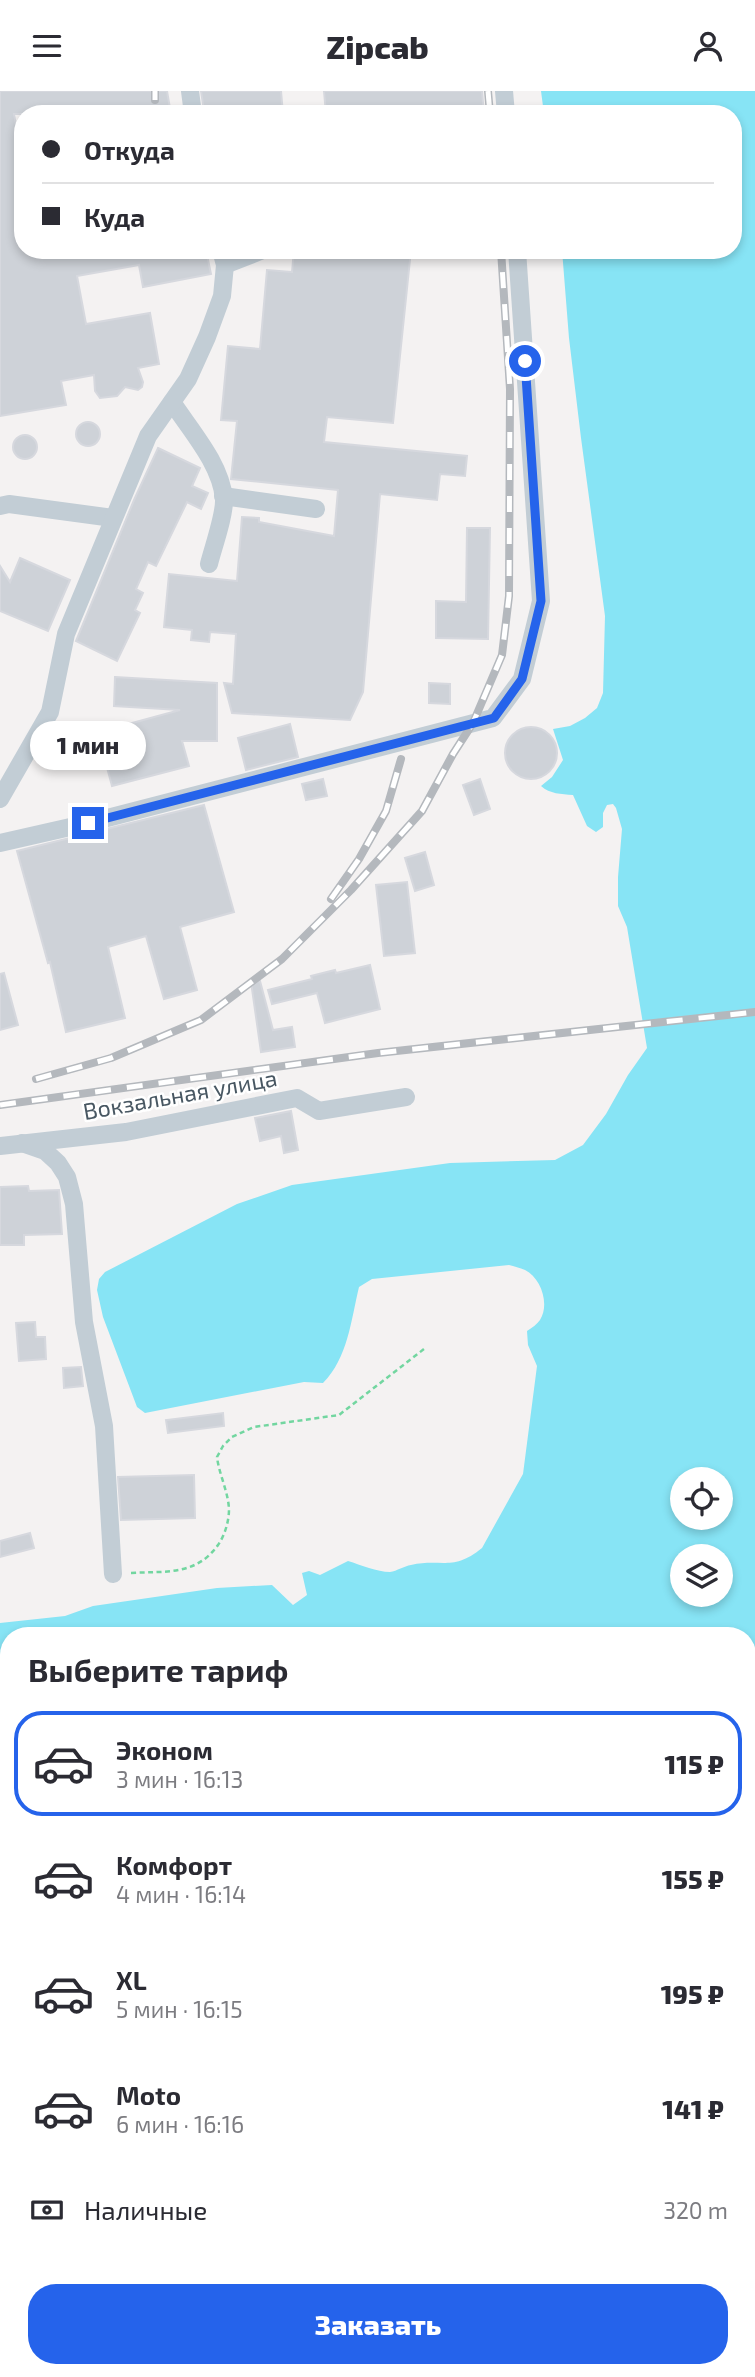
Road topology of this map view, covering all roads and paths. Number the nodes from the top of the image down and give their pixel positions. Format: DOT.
graph roads {
  1 [pos="223,259"];
  2 [pos="518,259"];
  3 [pos="172,402"];
  4 [pos="223,496"];
  5 [pos="0,506"];
  6 [pos="316,509"];
  7 [pos="113,519"];
  8 [pos="209,564"];
  9 [pos="0,799"];
  10 [pos="0,843"];
  11 [pos="406,1097"];
  12 [pos="22,1143"];
  13 [pos="0,1146"];
  14 [pos="424,1349"];
  15 [pos="113,1574"];
  1 -- 3 [label="street"];
  2 -- 10 [label="street"];
  3 -- 4 [label="street"];
  3 -- 7 [label="street"];
  4 -- 6 [label="street"];
  4 -- 8 [label="street"];
  5 -- 7 [label="street"];
  7 -- 9 [label="street"];
  11 -- 12 [label="street, Вокзальная улица"];
  12 -- 13 [label="street, Вокзальная улица"];
  12 -- 15 [label="street"];
  14 -- 15 [label="path"];
}
